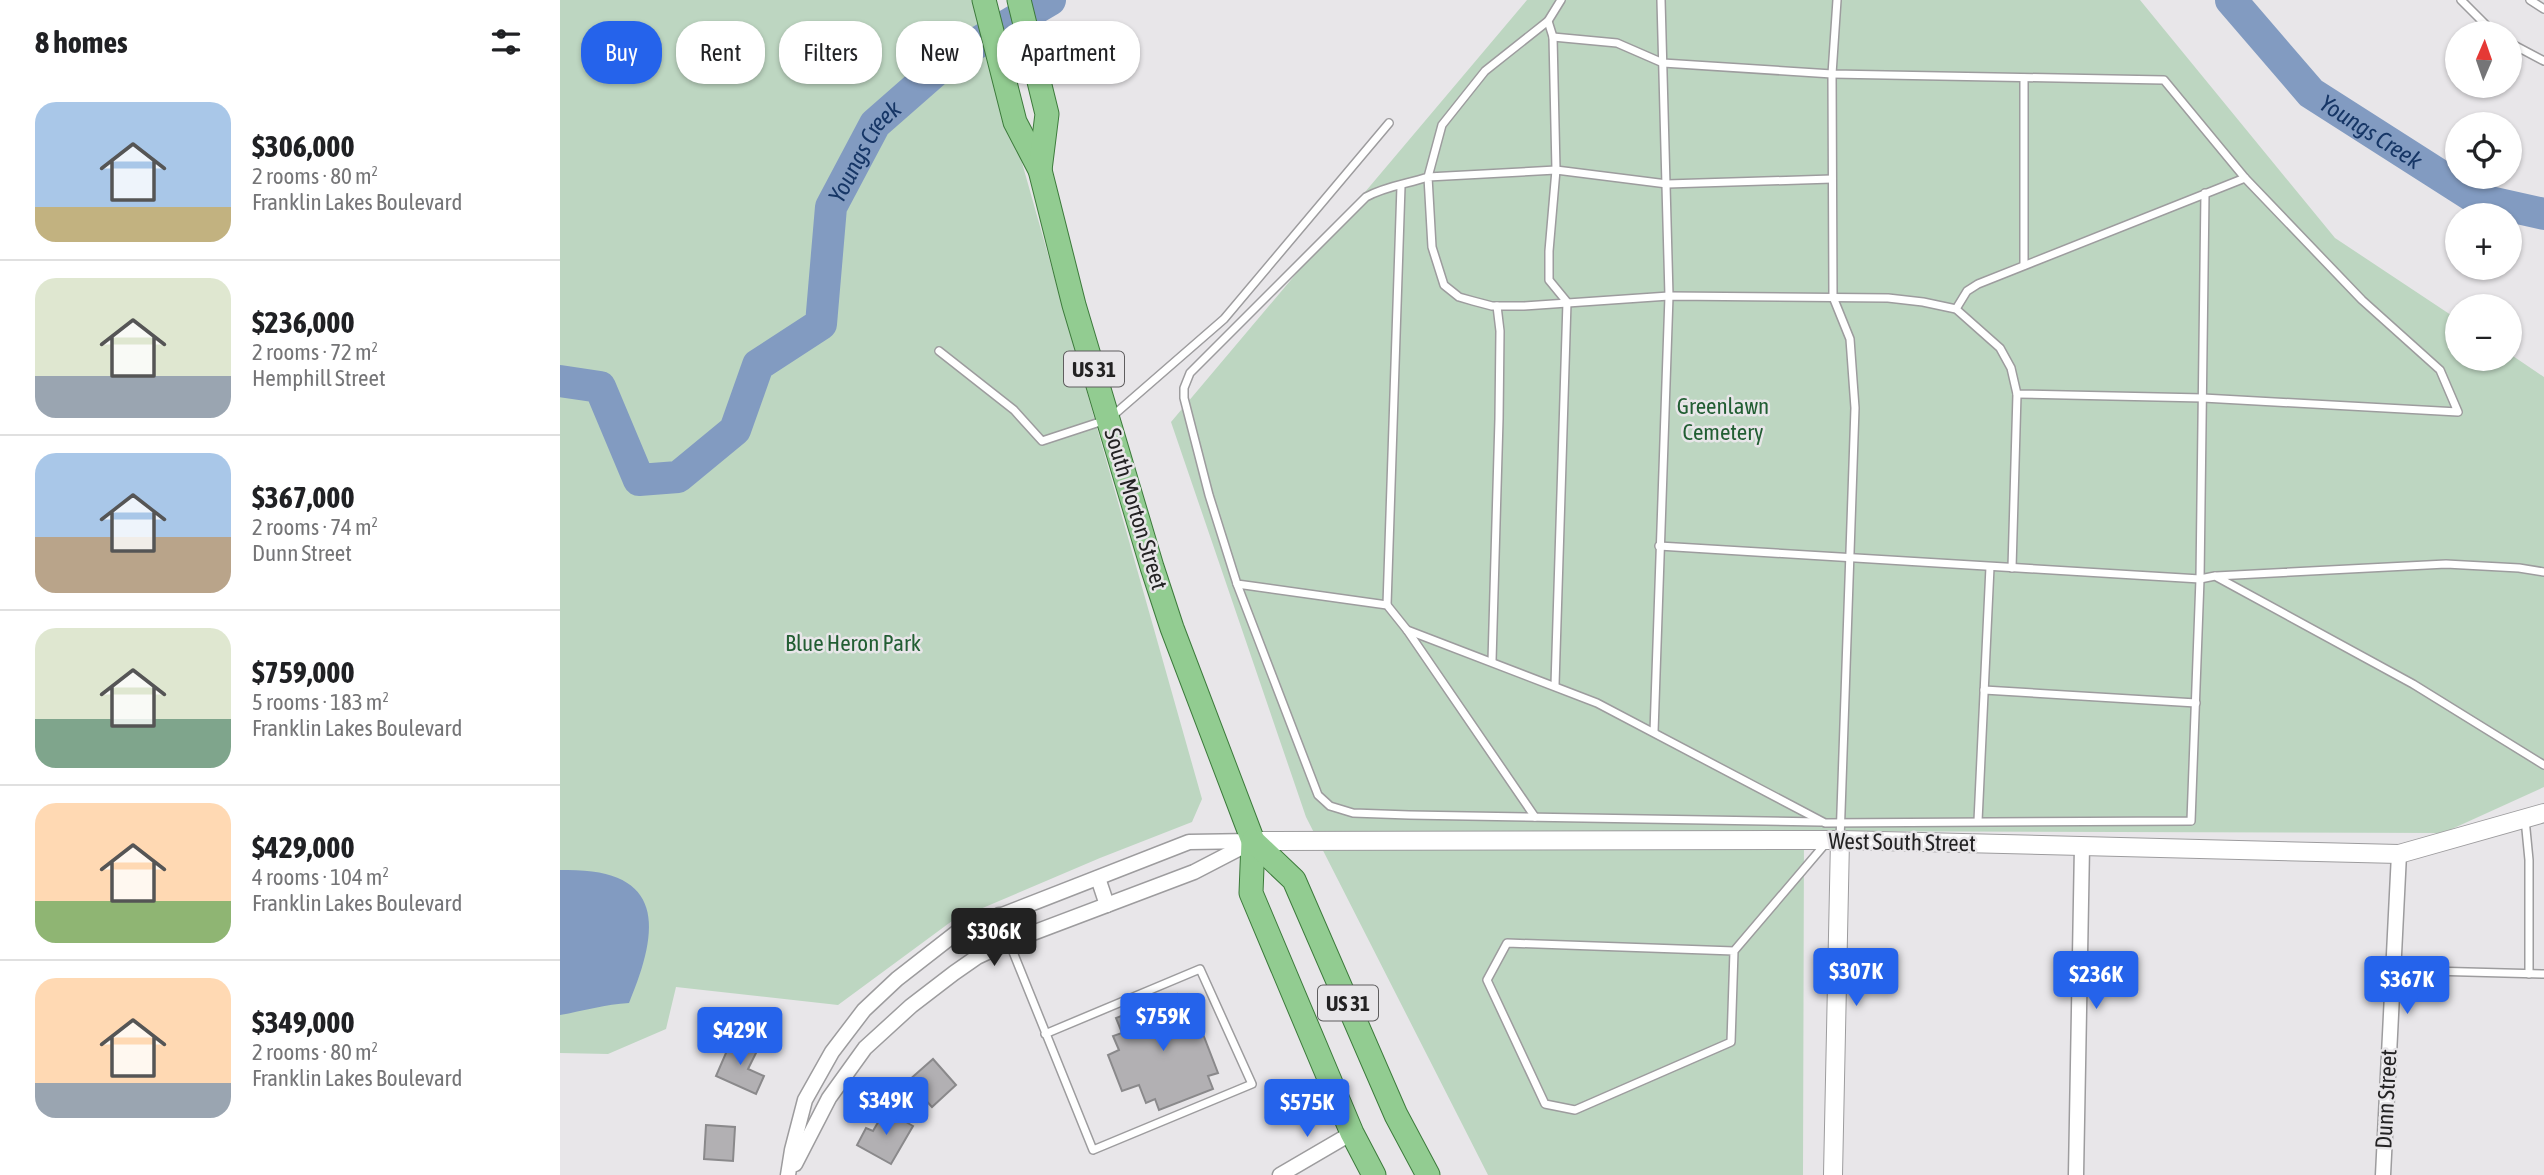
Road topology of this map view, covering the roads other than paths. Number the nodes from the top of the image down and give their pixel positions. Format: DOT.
graph roads {
  1 [pos="984,0"];
  2 [pos="1019,0"];
  3 [pos="1561,0"];
  4 [pos="1661,0"];
  5 [pos="1837,0"];
  6 [pos="2461,0"];
  7 [pos="2530,0"];
  8 [pos="2544,9"];
  9 [pos="1548,21"];
  10 [pos="2482,21"];
  11 [pos="1553,37"];
  12 [pos="2522,49"];
  13 [pos="2544,61"];
  14 [pos="1663,64"];
  15 [pos="1832,74"];
  16 [pos="2024,78"];
  17 [pos="1389,123"];
  18 [pos="1040,170"];
  19 [pos="1556,170"];
  20 [pos="1428,177"];
  21 [pos="2245,178"];
  22 [pos="1832,179"];
  23 [pos="1667,184"];
  24 [pos="1401,186"];
  25 [pos="2205,194"];
  26 [pos="2024,265"];
  27 [pos="1669,296"];
  28 [pos="1833,297"];
  29 [pos="1567,302"];
  30 [pos="1497,306"];
  31 [pos="1956,309"];
  32 [pos="939,351"];
  33 [pos="2017,394"];
  34 [pos="2203,398"];
  35 [pos="1109,419"];
  36 [pos="1659,547"];
  37 [pos="1850,559"];
  38 [pos="1990,567"];
  39 [pos="2012,568"];
  40 [pos="2544,572"];
  41 [pos="2215,576"];
  42 [pos="2200,579"];
  43 [pos="1237,584"];
  44 [pos="1387,605"];
  45 [pos="1407,630"];
  46 [pos="1492,662"];
  47 [pos="1555,685"];
  48 [pos="1984,691"];
  49 [pos="2196,704"];
  50 [pos="1654,732"];
  51 [pos="2544,765"];
  52 [pos="2544,813"];
  53 [pos="1535,817"];
  54 [pos="2525,818"];
  55 [pos="1842,821"];
  56 [pos="1978,821"];
  57 [pos="1831,834"];
  58 [pos="1253,841"];
  59 [pos="2082,846"];
  60 [pos="2399,855"];
  61 [pos="1098,878"];
  62 [pos="1107,905"];
  63 [pos="999,915"];
  64 [pos="1009,942"];
  65 [pos="1734,951"];
  66 [pos="2392,970"];
  67 [pos="2529,974"];
  68 [pos="2544,974"];
  69 [pos="1045,1034"];
  70 [pos="1352,1133"];
  71 [pos="789,1175"];
  72 [pos="1280,1175"];
  73 [pos="1374,1175"];
  74 [pos="1428,1175"];
  75 [pos="1833,1175"];
  76 [pos="2076,1175"];
  77 [pos="2383,1175"];
  1 -- 18 [label="main road, South Morton Street / US 31"];
  2 -- 18 [label="main road, South Morton Street / US 31"];
  3 -- 9 [label="lane"];
  4 -- 14 [label="lane"];
  5 -- 15 [label="lane"];
  6 -- 10 [label="lane"];
  7 -- 8 [label="lane"];
  9 -- 11 [label="lane"];
  9 -- 20 [label="lane"];
  11 -- 14 [label="lane"];
  11 -- 19 [label="lane"];
  12 -- 13 [label="lane"];
  14 -- 15 [label="lane"];
  14 -- 23 [label="lane"];
  15 -- 16 [label="lane"];
  15 -- 22 [label="lane"];
  16 -- 21 [label="lane"];
  16 -- 26 [label="lane"];
  17 -- 35 [label="lane"];
  18 -- 35 [label="main road, South Morton Street / US 31"];
  19 -- 20 [label="lane"];
  19 -- 23 [label="lane"];
  19 -- 29 [label="lane"];
  20 -- 24 [label="lane"];
  20 -- 30 [label="lane"];
  21 -- 25 [label="lane"];
  21 -- 34 [label="lane"];
  22 -- 23 [label="lane"];
  22 -- 28 [label="lane"];
  23 -- 27 [label="lane"];
  24 -- 43 [label="lane"];
  24 -- 44 [label="lane"];
  25 -- 26 [label="lane"];
  25 -- 34 [label="lane"];
  26 -- 31 [label="lane"];
  27 -- 28 [label="lane"];
  27 -- 29 [label="lane"];
  27 -- 36 [label="lane"];
  28 -- 31 [label="lane"];
  28 -- 37 [label="lane"];
  29 -- 30 [label="lane"];
  29 -- 47 [label="lane"];
  30 -- 46 [label="lane"];
  31 -- 33 [label="lane"];
  32 -- 35 [label="lane"];
  33 -- 34 [label="lane"];
  33 -- 39 [label="lane"];
  34 -- 42 [label="lane"];
  35 -- 58 [label="main road, South Morton Street / US 31"];
  36 -- 37 [label="lane"];
  36 -- 50 [label="lane"];
  37 -- 38 [label="lane"];
  37 -- 55 [label="lane"];
  38 -- 39 [label="lane"];
  38 -- 48 [label="lane"];
  39 -- 42 [label="lane"];
  40 -- 41 [label="lane"];
  41 -- 42 [label="lane"];
  41 -- 51 [label="lane"];
  42 -- 49 [label="lane"];
  43 -- 44 [label="lane"];
  43 -- 53 [label="lane"];
  44 -- 45 [label="lane"];
  45 -- 46 [label="lane"];
  45 -- 53 [label="lane"];
  46 -- 47 [label="lane"];
  47 -- 50 [label="lane"];
  48 -- 49 [label="lane"];
  48 -- 56 [label="lane"];
  49 -- 56 [label="lane"];
  50 -- 57 [label="lane"];
  52 -- 54 [label="street, West South Street"];
  53 -- 57 [label="lane"];
  54 -- 60 [label="street, West South Street"];
  54 -- 67 [label="lane"];
  55 -- 56 [label="lane"];
  55 -- 57 [label="lane"];
  55 -- 57 [label="lane"];
  57 -- 58 [label="street, West South Street"];
  57 -- 59 [label="street, West South Street"];
  57 -- 65 [label="lane"];
  57 -- 75 [label="street"];
  58 -- 61 [label="street"];
  58 -- 62 [label="street"];
  58 -- 70 [label="main road, US 31"];
  58 -- 74 [label="main road, US 31"];
  59 -- 60 [label="street, West South Street"];
  59 -- 76 [label="street"];
  60 -- 66 [label="street, Dunn Street"];
  61 -- 62 [label="street"];
  61 -- 63 [label="street"];
  62 -- 64 [label="street"];
  63 -- 64 [label="street"];
  63 -- 71 [label="street"];
  64 -- 69 [label="lane"];
  64 -- 71 [label="street"];
  65 -- 65 [label="lane"];
  66 -- 67 [label="lane"];
  66 -- 77 [label="street, Dunn Street"];
  67 -- 68 [label="lane"];
  69 -- 69 [label="lane"];
  70 -- 72 [label="street"];
  70 -- 73 [label="main road, US 31"];
}
